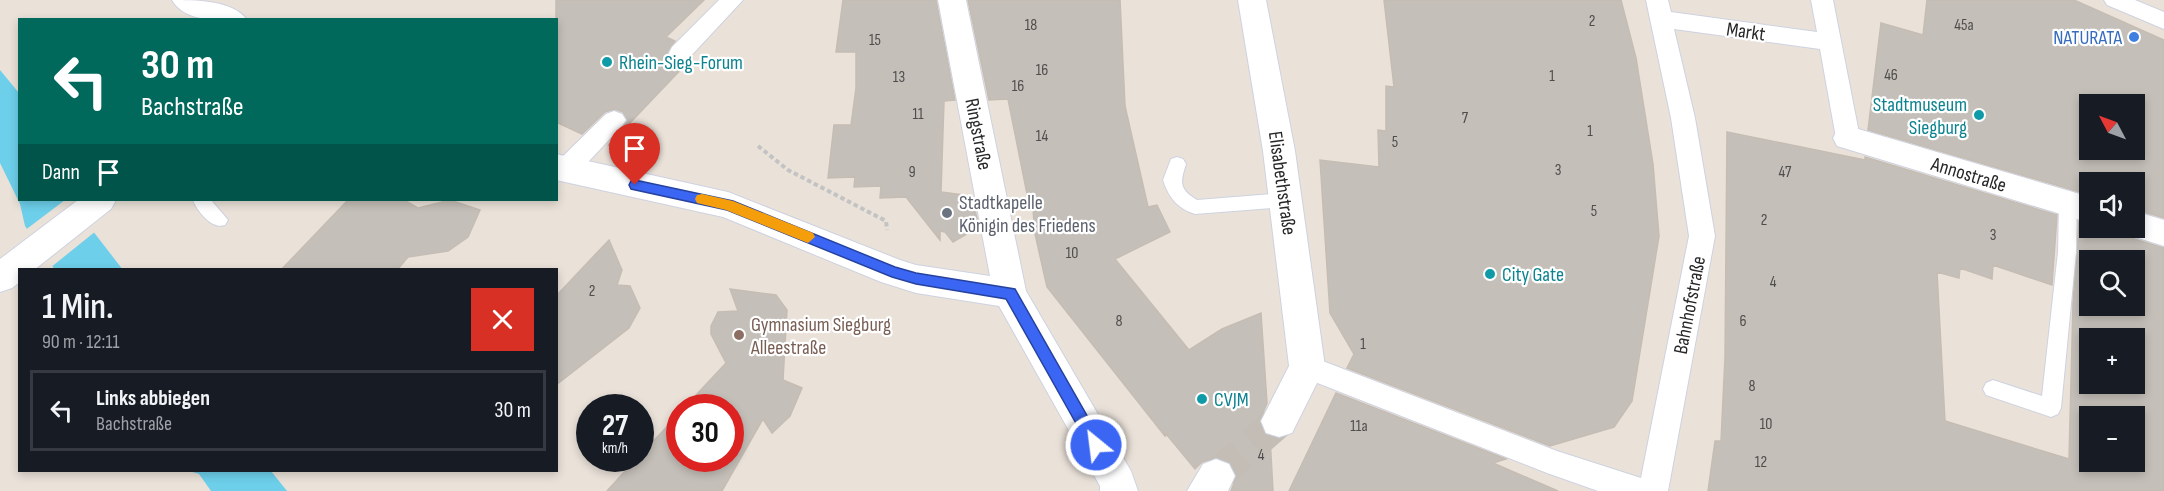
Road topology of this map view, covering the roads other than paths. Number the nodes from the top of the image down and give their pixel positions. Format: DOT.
graph roads {
  1 [pos="186,0"];
  2 [pos="732,0"];
  3 [pos="952,0"];
  4 [pos="1252,0"];
  5 [pos="1822,0"];
  6 [pos="2115,0"];
  7 [pos="1659,10"];
  8 [pos="228,18"];
  9 [pos="2164,21"];
  10 [pos="1830,42"];
  11 [pos="680,53"];
  12 [pos="1683,118"];
  13 [pos="615,120"];
  14 [pos="1848,138"];
  15 [pos="1177,164"];
  16 [pos="561,168"];
  17 [pos="1285,200"];
  18 [pos="202,201"];
  19 [pos="96,203"];
  20 [pos="2079,207"];
  21 [pos="219,220"];
  22 [pos="2145,227"];
  23 [pos="2164,232"];
  24 [pos="0,278"];
  25 [pos="1010,293"];
  26 [pos="1307,366"];
  27 [pos="1994,389"];
  28 [pos="1279,421"];
  29 [pos="1119,491"];
  30 [pos="1638,491"];
  31 [pos="1653,491"];
  1 -- 8 [label="street"];
  2 -- 11 [label="street"];
  3 -- 25 [label="street, Ringstraße"];
  4 -- 17 [label="street, Elisabethstraße"];
  5 -- 10 [label="street"];
  6 -- 9 [label="street"];
  7 -- 10 [label="street, Markt"];
  7 -- 12 [label="street, Markt"];
  10 -- 14 [label="street"];
  12 -- 31 [label="street, Bahnhofstraße"];
  13 -- 16 [label="street"];
  14 -- 20 [label="street, Annostraße"];
  15 -- 17 [label="lane"];
  16 -- 25 [label="street"];
  17 -- 26 [label="street, Elisabethstraße"];
  18 -- 21 [label="lane"];
  19 -- 24 [label="street"];
  20 -- 27 [label="lane"];
  22 -- 23 [label="street"];
  25 -- 29 [label="street, Ringstraße"];
  26 -- 28 [label="street"];
  26 -- 30 [label="street"];
}
